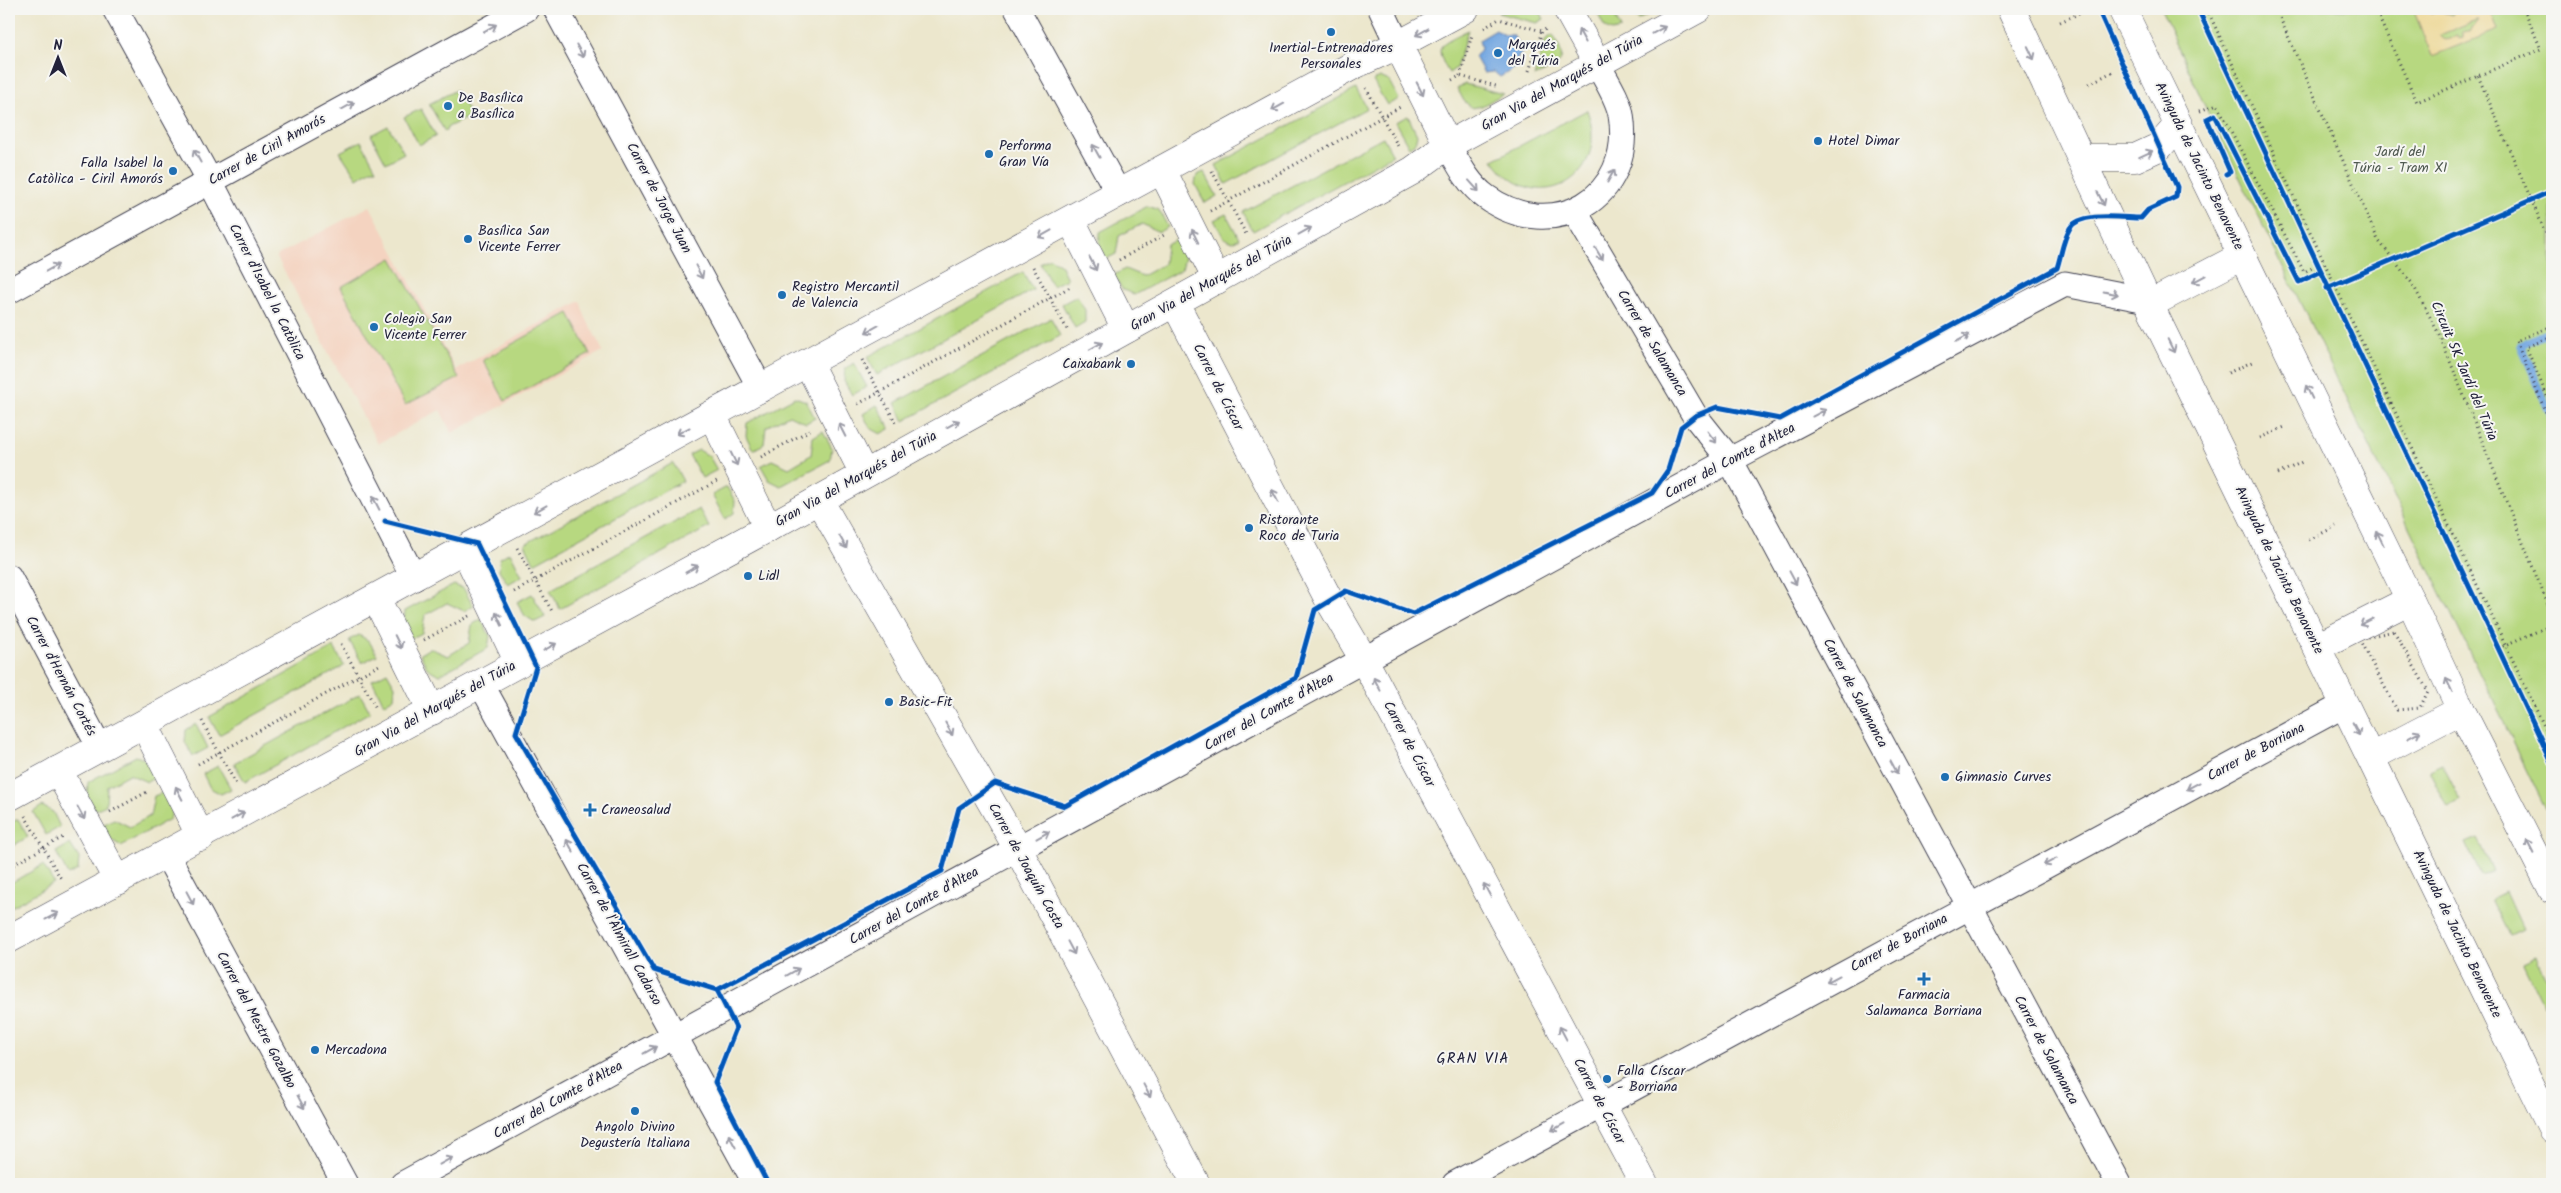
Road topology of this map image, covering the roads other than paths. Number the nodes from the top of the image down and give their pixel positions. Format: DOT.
graph roads {
  1 [pos="115,9"];
  2 [pos="526,9"];
  3 [pos="556,9"];
  4 [pos="1017,9"];
  5 [pos="1381,9"];
  6 [pos="1465,9"];
  7 [pos="1698,9"];
  8 [pos="2011,9"];
  9 [pos="2122,9"];
  10 [pos="1560,17"];
  11 [pos="1398,46"];
  12 [pos="1597,63"];
  13 [pos="2188,119"];
  14 [pos="1448,145"];
  15 [pos="2081,158"];
  16 [pos="1162,170"];
  17 [pos="210,181"];
  18 [pos="1119,194"];
  19 [pos="1575,212"];
  20 [pos="1071,220"];
  21 [pos="2242,256"];
  22 [pos="1217,280"];
  23 [pos="9,291"];
  24 [pos="2149,302"];
  25 [pos="1175,304"];
  26 [pos="1126,330"];
  27 [pos="808,363"];
  28 [pos="761,389"];
  29 [pos="712,415"];
  30 [pos="1730,460"];
  31 [pos="864,474"];
  32 [pos="819,500"];
  33 [pos="768,528"];
  34 [pos="465,550"];
  35 [pos="9,577"];
  36 [pos="414,578"];
  37 [pos="376,598"];
  38 [pos="2410,600"];
  39 [pos="2316,647"];
  40 [pos="1364,660"];
  41 [pos="519,663"];
  42 [pos="481,684"];
  43 [pos="2344,705"];
  44 [pos="2461,710"];
  45 [pos="432,711"];
  46 [pos="144,724"];
  47 [pos="100,748"];
  48 [pos="2371,757"];
  49 [pos="58,770"];
  50 [pos="17,806"];
  51 [pos="201,837"];
  52 [pos="1018,849"];
  53 [pos="167,855"];
  54 [pos="118,881"];
  55 [pos="2552,889"];
  56 [pos="1968,906"];
  57 [pos="9,939"];
  58 [pos="675,1036"];
  59 [pos="1601,1104"];
  60 [pos="2552,1129"];
  61 [pos="345,1184"];
  62 [pos="403,1184"];
  63 [pos="756,1184"];
  64 [pos="1196,1184"];
  65 [pos="1455,1184"];
  66 [pos="1644,1184"];
  67 [pos="2119,1184"];
  17 -- 1 [label="street, Carrer d'Isabel la Catòlica, one-way"];
  17 -- 2 [label="street, Carrer de Ciril Amorós, one-way"];
  3 -- 28 [label="street, Carrer de Jorge Juan, one-way"];
  18 -- 4 [label="street, one-way"];
  5 -- 11 [label="street"];
  6 -- 11 [label="main road, one-way"];
  12 -- 7 [label="main road, Gran Via del Marqués del Túria, one-way"];
  8 -- 15 [label="main road, Avinguda de Jacinto Benavente, one-way"];
  9 -- 13 [label="main road, Avinguda de Jacinto Benavente"];
  12 -- 10 [label="main road, one-way"];
  11 -- 14 [label="main road, one-way"];
  11 -- 16 [label="main road, one-way"];
  12 -- 14 [label="main road, Gran Via del Marqués del Túria"];
  19 -- 12 [label="street, one-way"];
  15 -- 13 [label="main road, one-way"];
  13 -- 21 [label="main road, Avinguda de Jacinto Benavente"];
  14 -- 19 [label="street, one-way"];
  22 -- 14 [label="main road, Gran Via del Marqués del Túria, one-way"];
  15 -- 24 [label="main road, Avinguda de Jacinto Benavente, one-way"];
  16 -- 18 [label="main road"];
  22 -- 16 [label="main road, one-way"];
  23 -- 17 [label="street, Carrer de Ciril Amorós, one-way"];
  36 -- 17 [label="street, Carrer d'Isabel la Catòlica, one-way"];
  18 -- 20 [label="main road"];
  19 -- 30 [label="street, Carrer de Salamanca, one-way"];
  20 -- 26 [label="main road, one-way"];
  20 -- 27 [label="main road, one-way"];
  21 -- 24 [label="main road, one-way"];
  38 -- 21 [label="main road, Avinguda de Jacinto Benavente, one-way"];
  22 -- 25 [label="main road, Gran Via del Marqués del Túria"];
  30 -- 24 [label="street, Carrer del Comte d'Altea, one-way"];
  24 -- 39 [label="main road, Avinguda de Jacinto Benavente, one-way"];
  25 -- 26 [label="main road, Gran Via del Marqués del Túria"];
  40 -- 25 [label="main road, Carrer de Císcar, one-way"];
  31 -- 26 [label="main road, Gran Via del Marqués del Túria, one-way"];
  27 -- 28 [label="main road"];
  31 -- 27 [label="main road, one-way"];
  28 -- 29 [label="main road"];
  29 -- 33 [label="main road, one-way"];
  29 -- 34 [label="main road, one-way"];
  30 -- 40 [label="street, Carrer del Comte d'Altea"];
  30 -- 56 [label="street, Carrer de Salamanca, one-way"];
  31 -- 32 [label="main road, Gran Via del Marqués del Túria"];
  32 -- 33 [label="main road, Gran Via del Marqués del Túria"];
  32 -- 52 [label="main road, Carrer de Joaquín Costa, one-way"];
  41 -- 33 [label="main road, Gran Via del Marqués del Túria, one-way"];
  34 -- 36 [label="main road"];
  41 -- 34 [label="main road, one-way"];
  35 -- 47 [label="street, Carrer d'Hernán Cortés"];
  36 -- 37 [label="main road"];
  37 -- 45 [label="main road, one-way"];
  37 -- 46 [label="main road"];
  38 -- 39 [label="main road, one-way"];
  44 -- 38 [label="main road, Avinguda de Jacinto Benavente, one-way"];
  39 -- 43 [label="main road, Avinguda de Jacinto Benavente"];
  52 -- 40 [label="street, Carrer del Comte d'Altea, one-way"];
  59 -- 40 [label="main road, Carrer de Císcar, one-way"];
  41 -- 42 [label="main road, Gran Via del Marqués del Túria"];
  42 -- 45 [label="main road, Gran Via del Marqués del Túria"];
  58 -- 42 [label="street, Carrer de l'Almirall Cadarso, one-way"];
  43 -- 48 [label="main road, Avinguda de Jacinto Benavente, one-way"];
  43 -- 56 [label="street, Carrer de Borriana, one-way"];
  48 -- 44 [label="main road, one-way"];
  55 -- 44 [label="main road, Avinguda de Jacinto Benavente, one-way"];
  51 -- 45 [label="main road, Gran Via del Marqués del Túria, one-way"];
  46 -- 47 [label="main road"];
  51 -- 46 [label="main road, one-way"];
  47 -- 49 [label="main road"];
  48 -- 60 [label="main road, Avinguda de Jacinto Benavente"];
  49 -- 50 [label="main road"];
  49 -- 54 [label="main road, one-way"];
  51 -- 53 [label="main road, Gran Via del Marqués del Túria"];
  58 -- 52 [label="street, Carrer del Comte d'Altea, one-way"];
  52 -- 64 [label="main road, Carrer de Joaquín Costa, one-way"];
  53 -- 54 [label="main road, Gran Via del Marqués del Túria"];
  53 -- 61 [label="street, Carrer del Mestre Gozalbo, one-way"];
  57 -- 54 [label="main road, Gran Via del Marqués del Túria, one-way"];
  56 -- 59 [label="street, Carrer de Borriana, one-way"];
  56 -- 67 [label="street, Carrer de Salamanca"];
  62 -- 58 [label="street, Carrer del Comte d'Altea, one-way"];
  63 -- 58 [label="street, Carrer de l'Almirall Cadarso, one-way"];
  59 -- 65 [label="street, Carrer de Borriana, one-way"];
  59 -- 66 [label="main road, Carrer de Císcar"];
}
